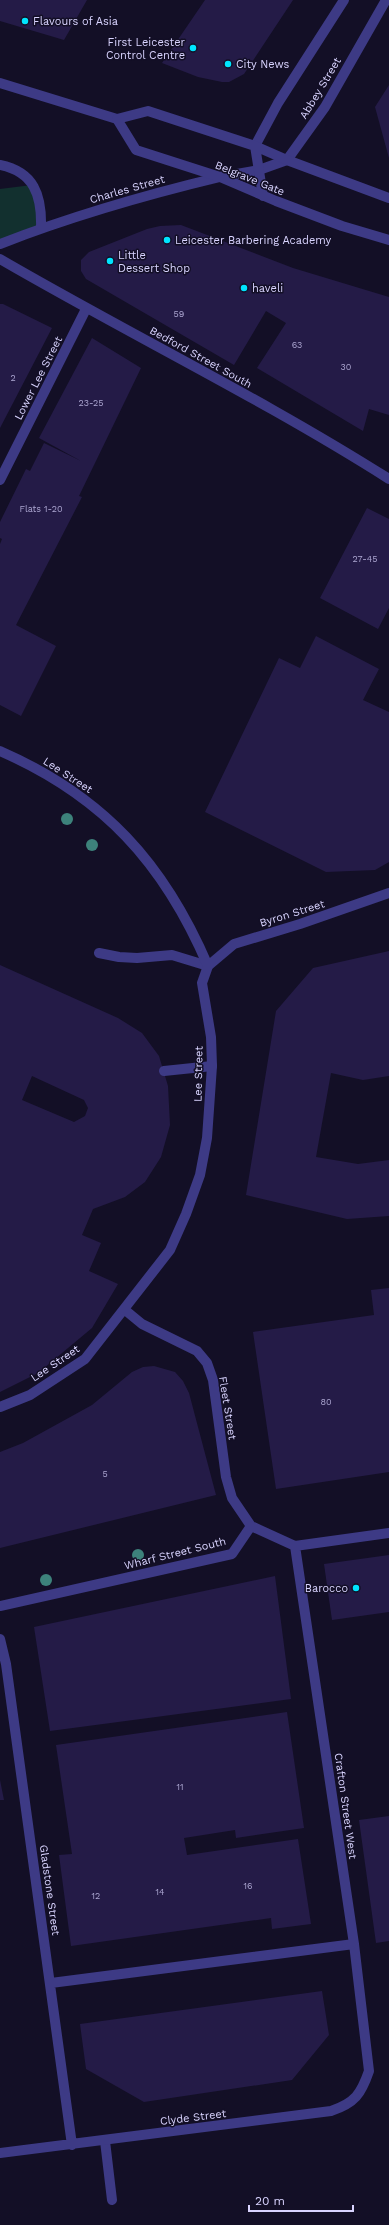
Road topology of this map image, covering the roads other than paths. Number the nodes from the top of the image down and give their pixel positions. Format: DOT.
graph roads {
  1 [pos="344,0"];
  2 [pos="386,0"];
  3 [pos="2,87"];
  4 [pos="117,119"];
  5 [pos="255,146"];
  6 [pos="287,160"];
  7 [pos="0,165"];
  8 [pos="259,170"];
  9 [pos="220,177"];
  10 [pos="262,196"];
  11 [pos="389,198"];
  12 [pos="41,228"];
  13 [pos="389,240"];
  14 [pos="0,244"];
  15 [pos="0,259"];
  16 [pos="86,309"];
  17 [pos="389,479"];
  18 [pos="0,480"];
  19 [pos="0,751"];
  20 [pos="389,893"];
  21 [pos="99,953"];
  22 [pos="208,966"];
  23 [pos="212,1066"];
  24 [pos="164,1071"];
  25 [pos="125,1310"];
  26 [pos="0,1407"];
  27 [pos="251,1526"];
  28 [pos="389,1533"];
  29 [pos="295,1546"];
  30 [pos="0,1606"];
  31 [pos="0,1640"];
  32 [pos="354,1944"];
  33 [pos="51,1983"];
  34 [pos="369,2071"];
  35 [pos="105,2140"];
  36 [pos="72,2145"];
  37 [pos="0,2153"];
  38 [pos="112,2200"];
  1 -- 5 [label="street"];
  2 -- 6 [label="street, Abbey Street"];
  3 -- 4 [label="street"];
  4 -- 5 [label="street"];
  4 -- 9 [label="street, Belgrave Gate"];
  5 -- 6 [label="street"];
  5 -- 8 [label="street"];
  6 -- 8 [label="street"];
  6 -- 11 [label="street"];
  7 -- 12 [label="street"];
  8 -- 9 [label="street"];
  8 -- 10 [label="street"];
  9 -- 10 [label="street, Belgrave Gate"];
  9 -- 12 [label="street, Charles Street"];
  10 -- 13 [label="street, Belgrave Gate"];
  12 -- 14 [label="street, Charles Street"];
  15 -- 16 [label="street, Bedford Street South"];
  16 -- 17 [label="street, Bedford Street South"];
  16 -- 18 [label="street, Lower Lee Street"];
  19 -- 22 [label="street, Lee Street"];
  20 -- 22 [label="street, Byron Street"];
  21 -- 22 [label="street"];
  22 -- 23 [label="street, Lee Street"];
  23 -- 24 [label="street"];
  23 -- 25 [label="street, Lee Street"];
  25 -- 26 [label="street, Lee Street"];
  25 -- 27 [label="street, Fleet Street"];
  27 -- 29 [label="street"];
  27 -- 30 [label="street, Wharf Street South"];
  28 -- 29 [label="street"];
  29 -- 32 [label="street, Crafton Street West"];
  31 -- 33 [label="street, Gladstone Street"];
  32 -- 33 [label="street"];
  32 -- 34 [label="street, Crafton Street West"];
  33 -- 36 [label="street, Gladstone Street"];
  34 -- 35 [label="street, Clyde Street"];
  35 -- 36 [label="street, Clyde Street"];
  35 -- 38 [label="street"];
  36 -- 37 [label="street, Clyde Street"];
}
